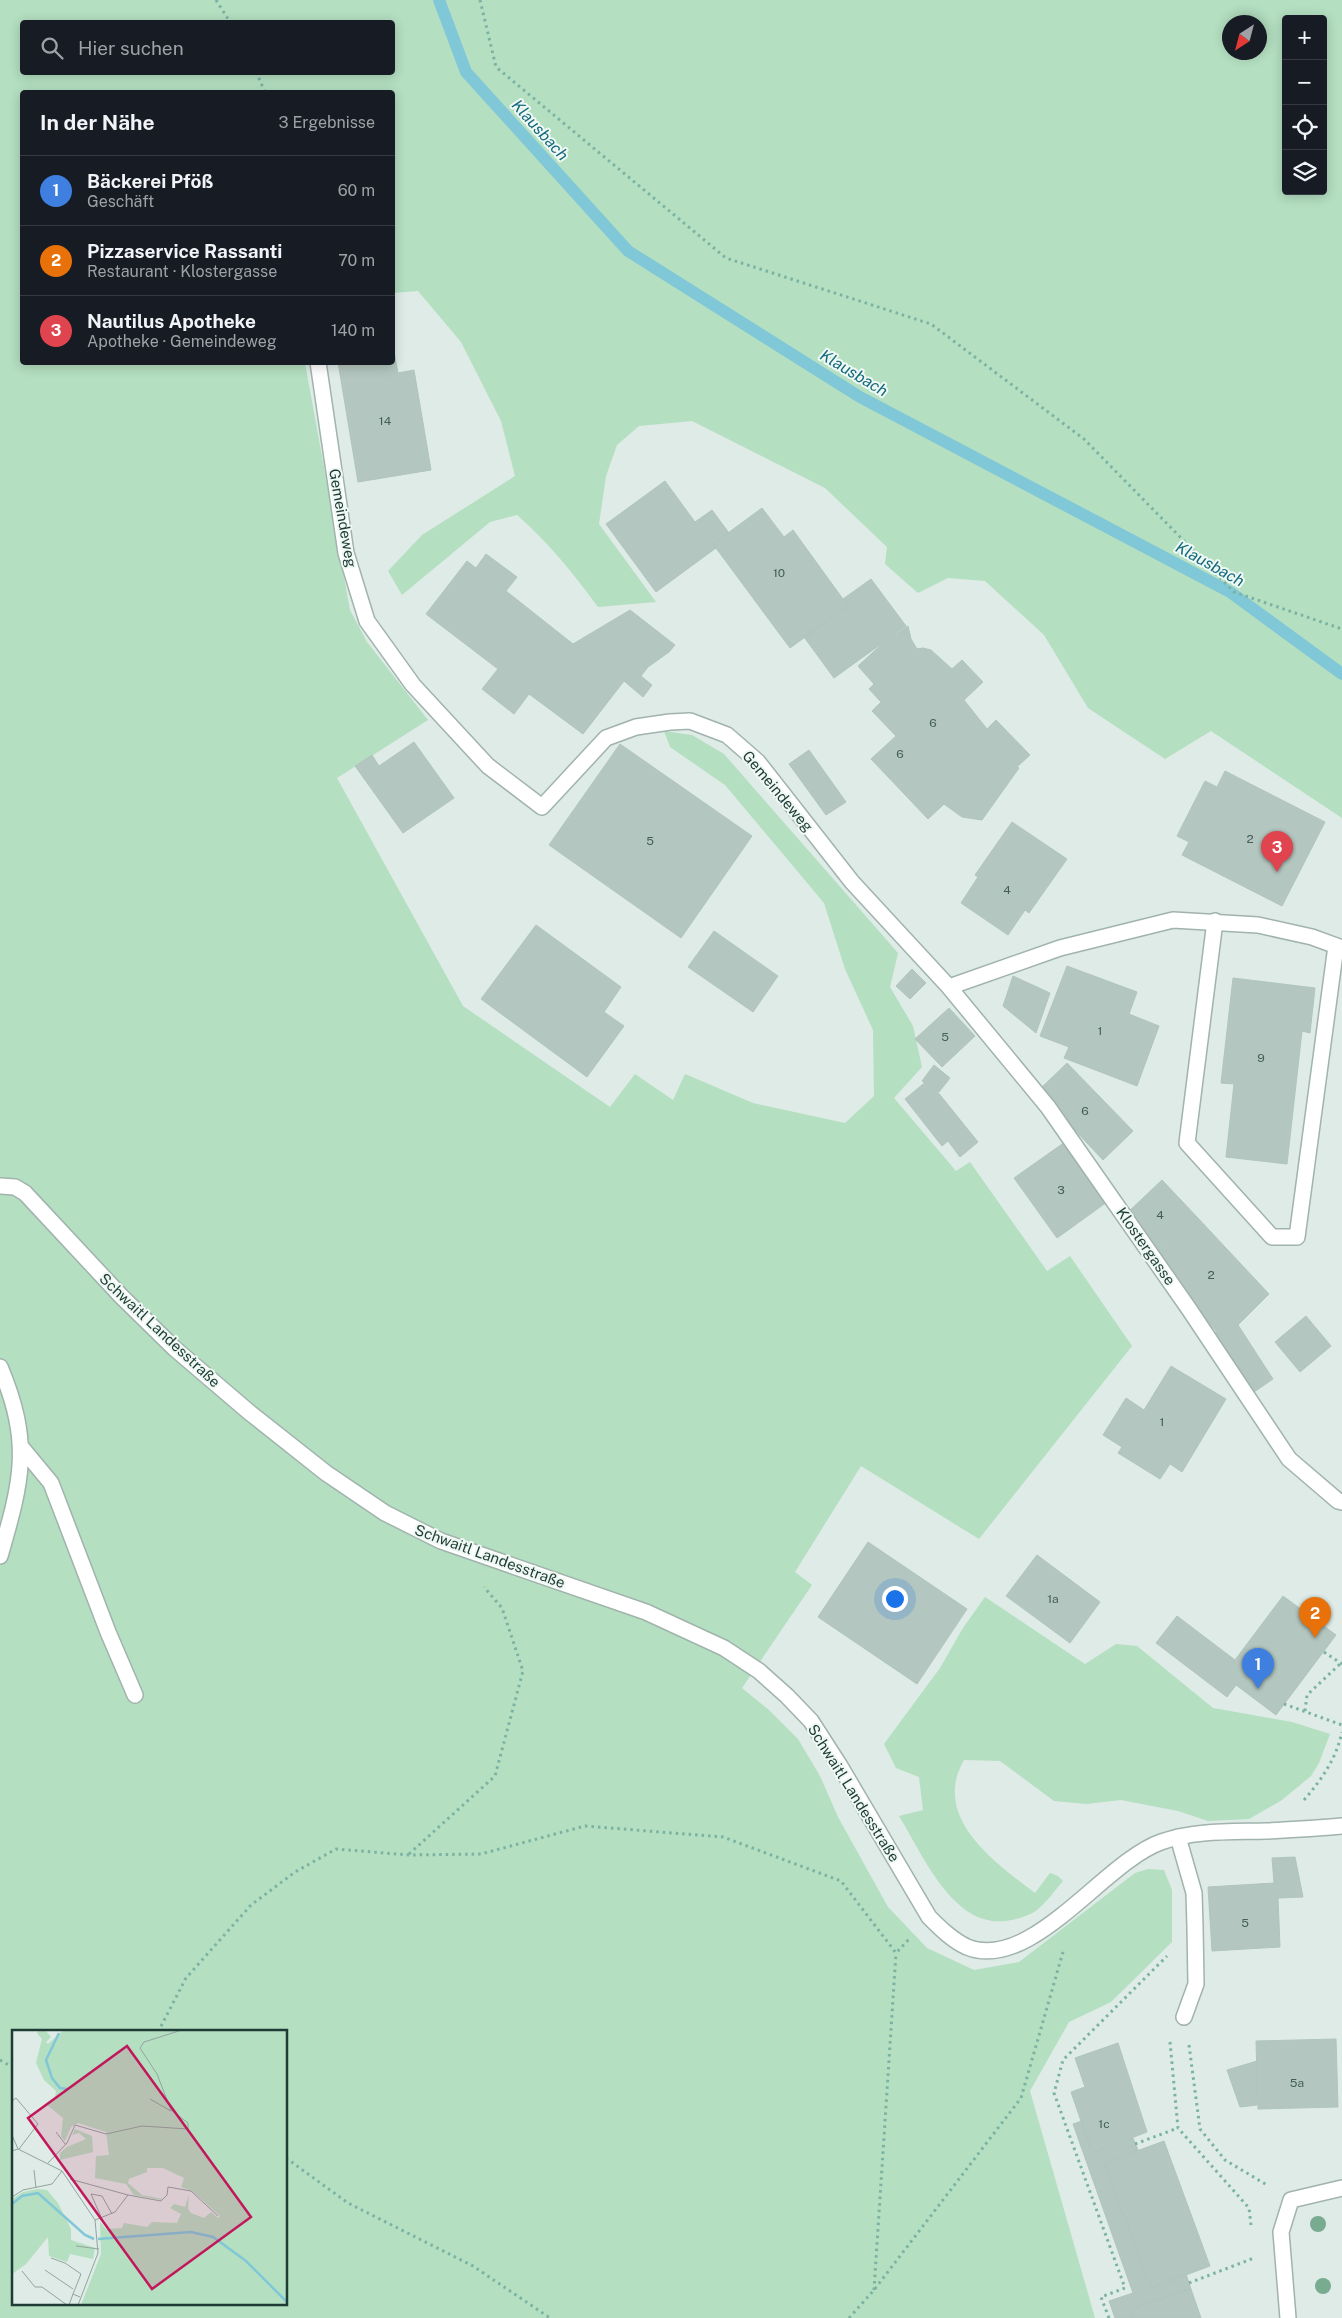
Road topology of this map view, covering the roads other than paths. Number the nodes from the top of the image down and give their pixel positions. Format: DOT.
graph roads {
  1 [pos="318,365"];
  2 [pos="1214,921"];
  3 [pos="1339,947"];
  4 [pos="949,988"];
  5 [pos="0,1186"];
  6 [pos="0,1368"];
  7 [pos="22,1448"];
  8 [pos="1342,1502"];
  9 [pos="0,1556"];
  10 [pos="135,1695"];
  11 [pos="1342,1826"];
  12 [pos="1178,1837"];
  13 [pos="1184,2017"];
  14 [pos="1342,2188"];
  15 [pos="1288,2318"];
  1 -- 4 [label="street, Gemeindeweg"];
  2 -- 3 [label="street"];
  2 -- 3 [label="street"];
  2 -- 4 [label="street"];
  4 -- 8 [label="street, Klostergasse"];
  5 -- 12 [label="street, Schwaitl Landesstraße"];
  6 -- 7 [label="street"];
  7 -- 9 [label="street"];
  7 -- 10 [label="street"];
  11 -- 12 [label="street, Schwaitl Landesstraße"];
  12 -- 13 [label="street"];
  14 -- 15 [label="street"];
}
